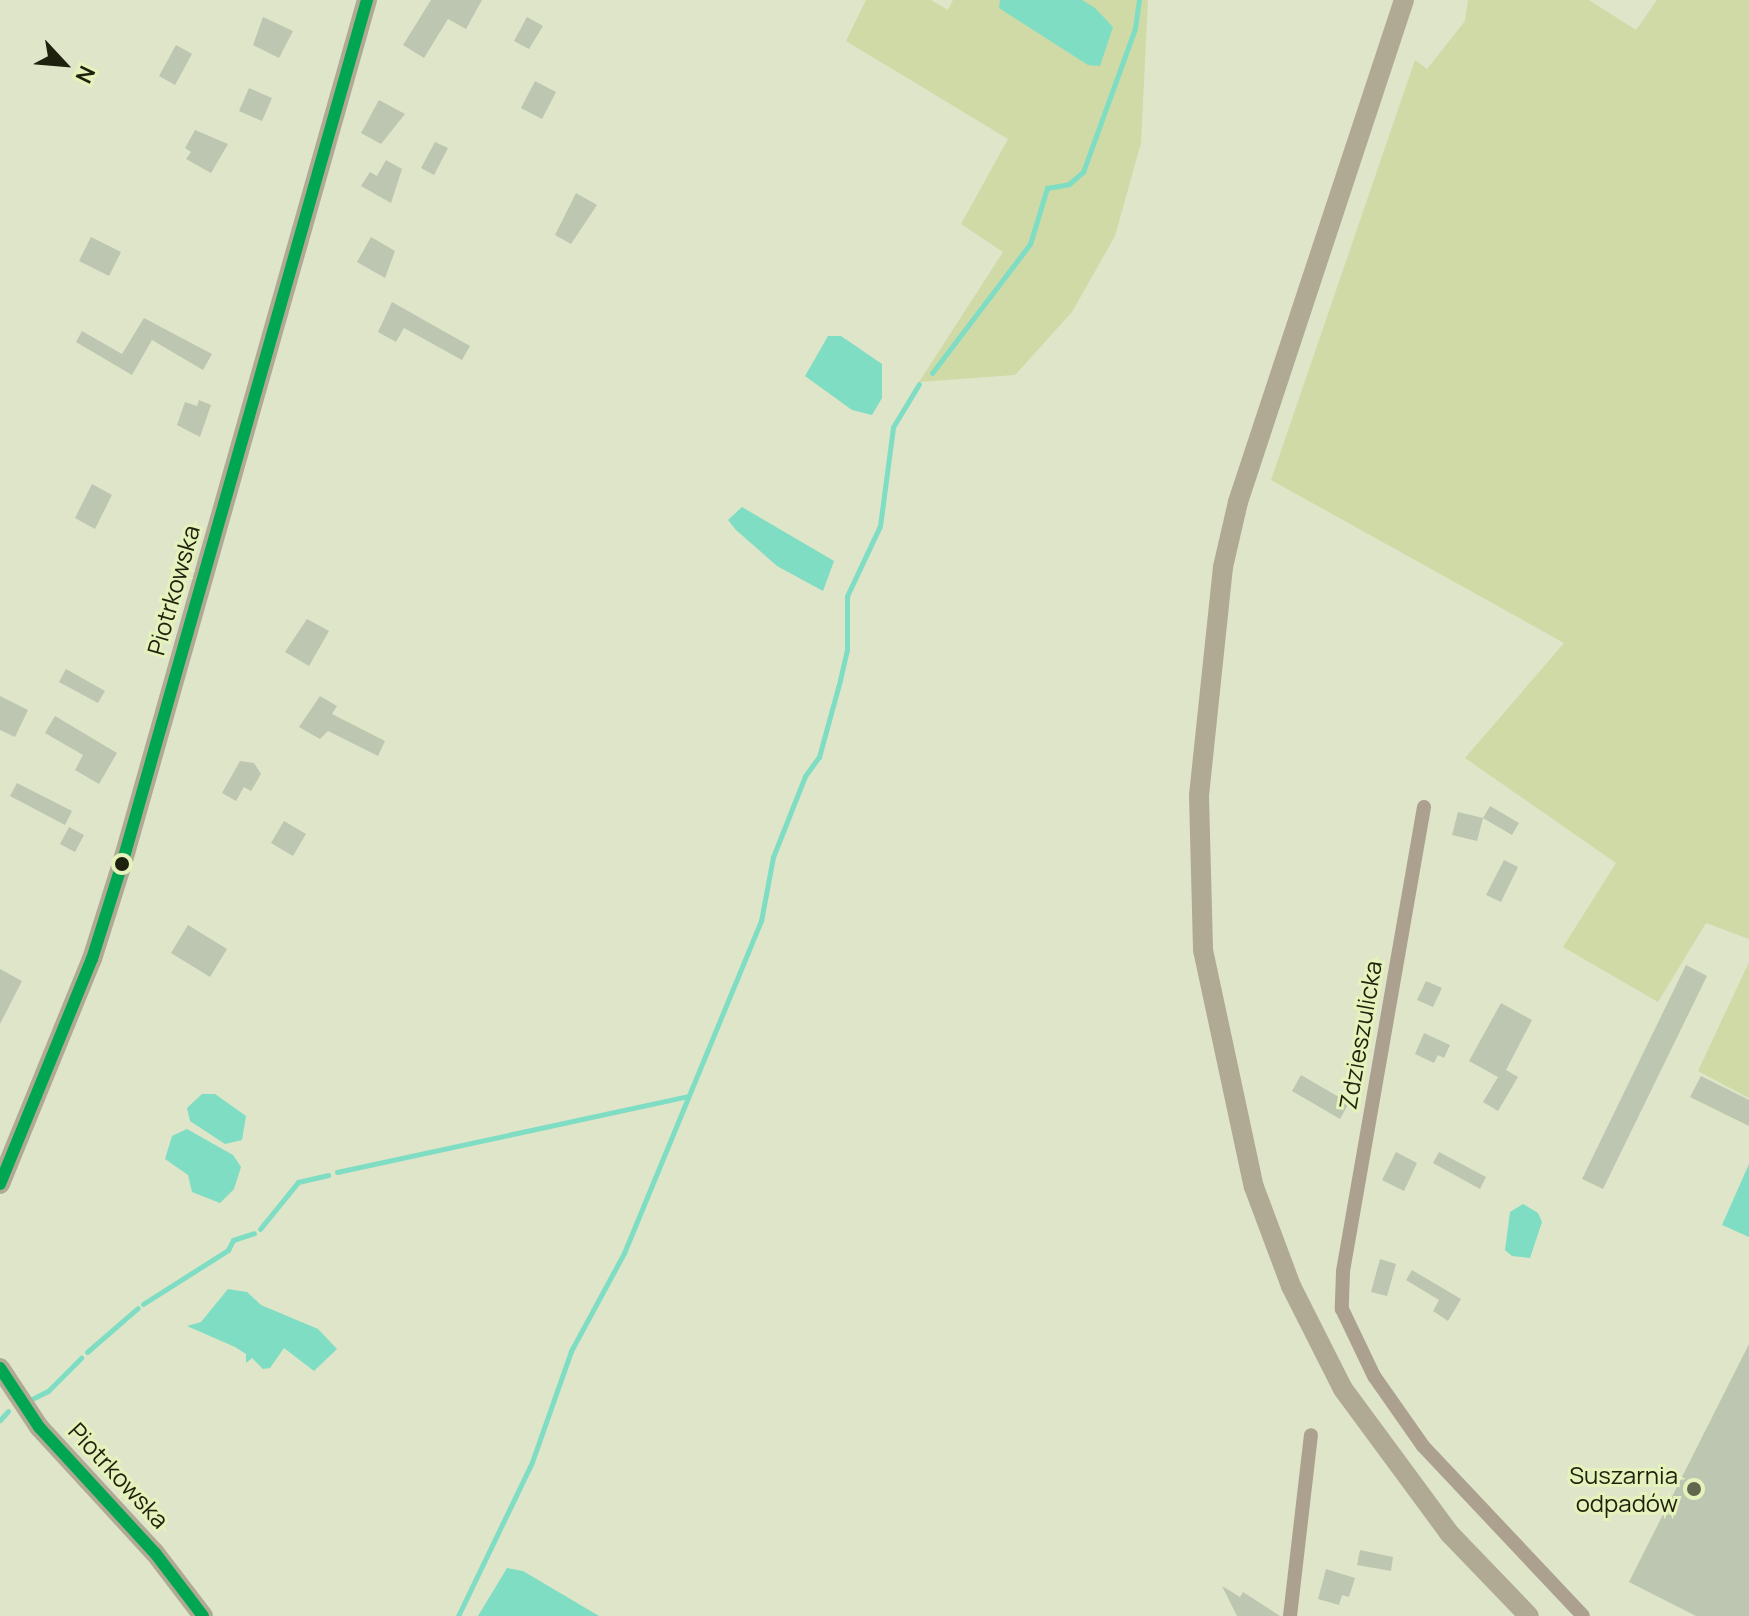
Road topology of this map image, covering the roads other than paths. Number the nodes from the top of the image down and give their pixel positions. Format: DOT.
graph roads {
  1 [pos="367,0"];
  2 [pos="1404,0"];
  3 [pos="1424,807"];
  4 [pos="0,1184"];
  5 [pos="0,1368"];
  6 [pos="1311,1435"];
  7 [pos="203,1616"];
  8 [pos="1290,1616"];
  9 [pos="1529,1616"];
  10 [pos="1583,1616"];
  1 -- 4 [label="main road, Piotrkowska"];
  2 -- 9 [label="main road"];
  3 -- 10 [label="street, Zdzieszulicka"];
  5 -- 7 [label="main road, Piotrkowska"];
  6 -- 8 [label="street"];
}
